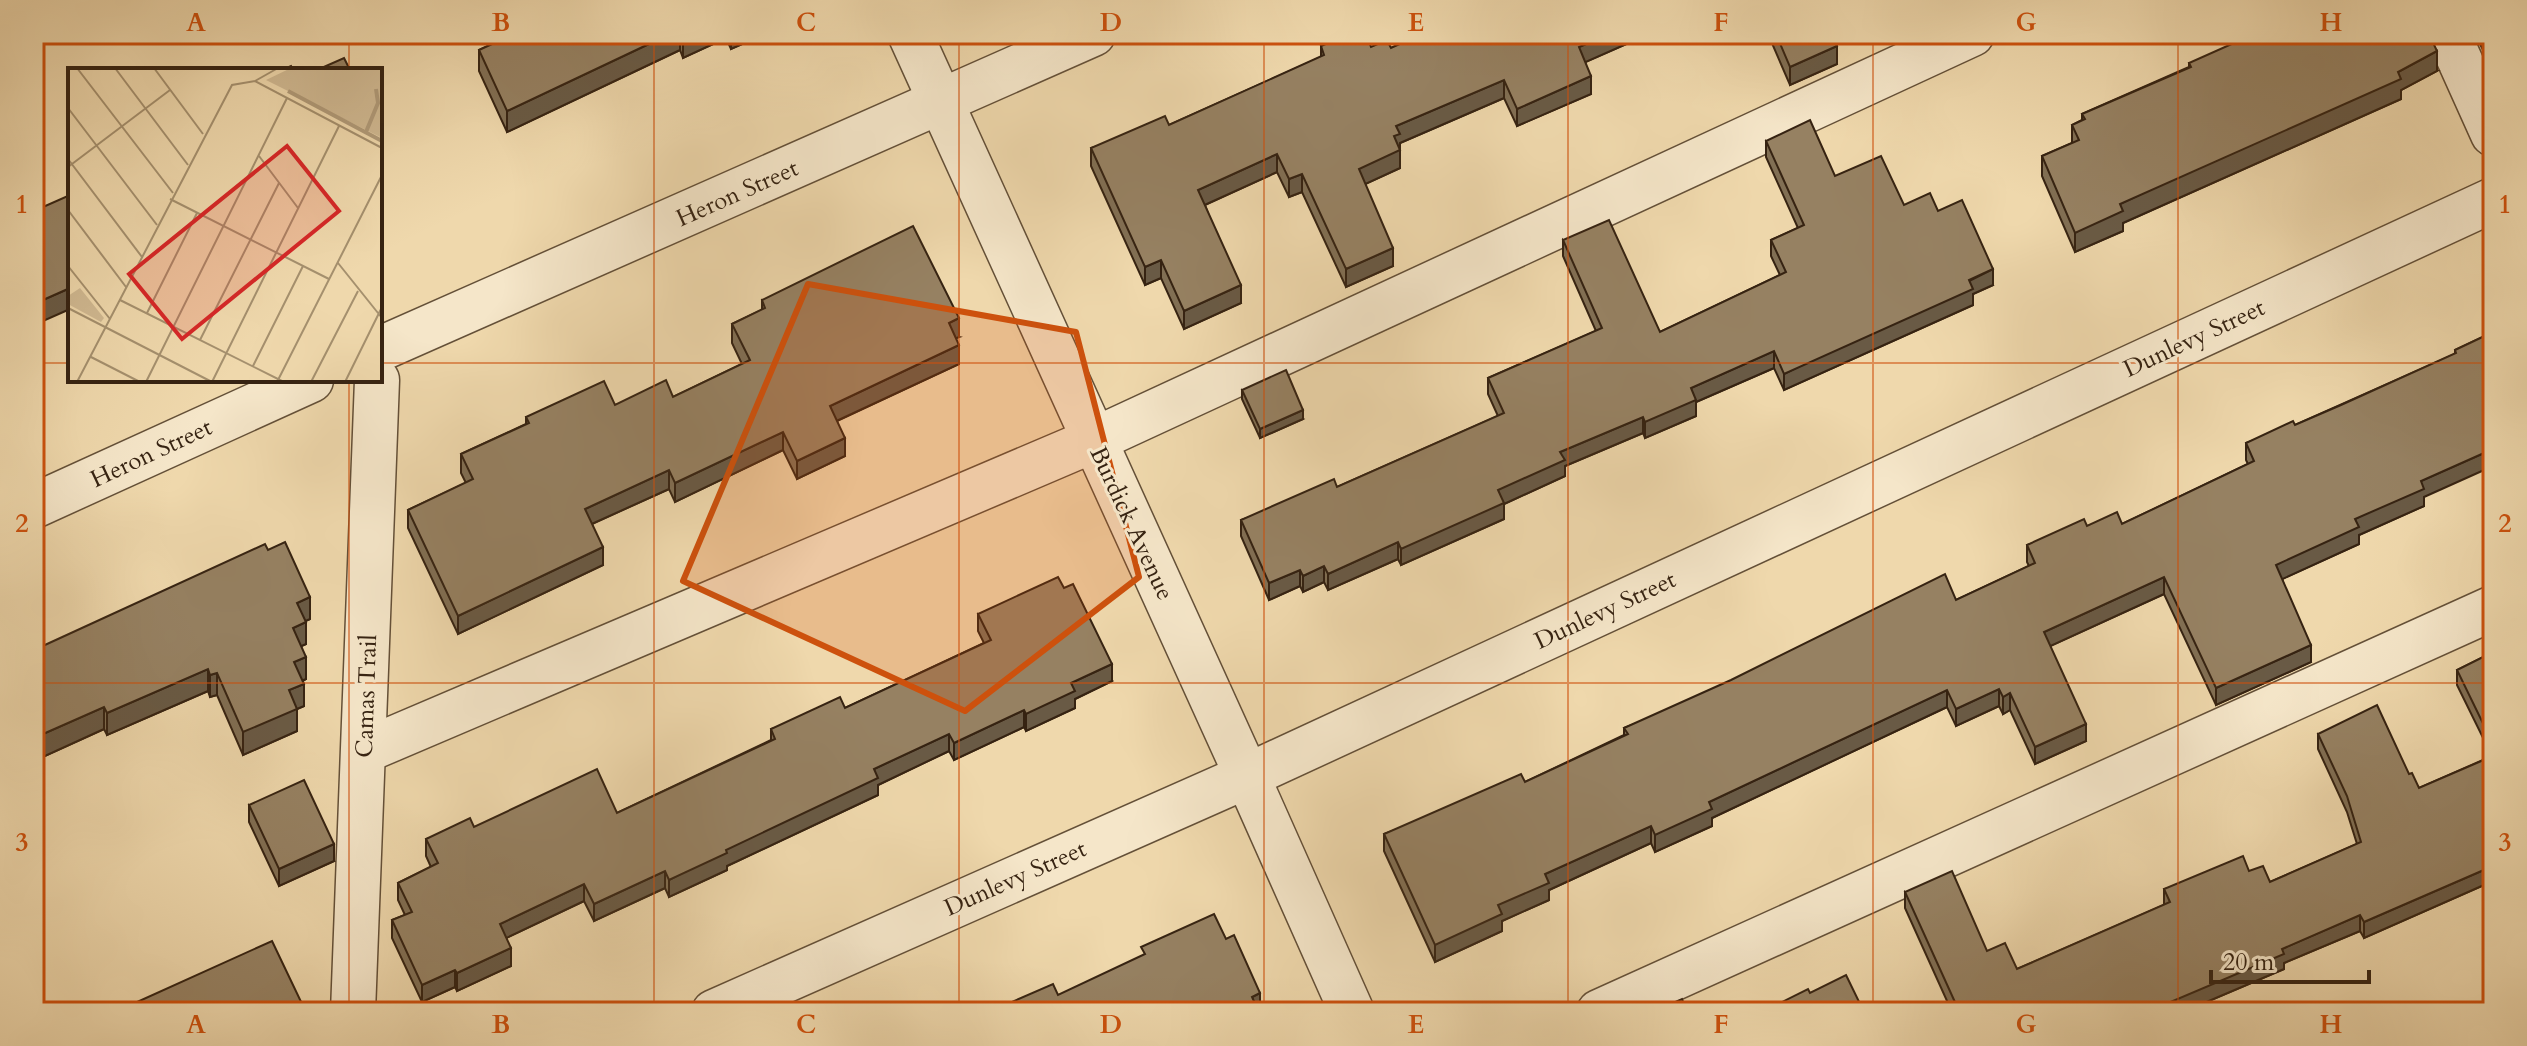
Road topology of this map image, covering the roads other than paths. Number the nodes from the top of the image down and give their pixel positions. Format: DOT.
graph roads {
  1 [pos="910,34"];
  2 [pos="1093,34"];
  3 [pos="1972,34"];
  4 [pos="2448,34"];
  5 [pos="941,103"];
  6 [pos="2493,134"];
  7 [pos="2493,200"];
  8 [pos="382,348"];
  9 [pos="307,382"];
  10 [pos="377,382"];
  11 [pos="1094,440"];
  12 [pos="34,506"];
  13 [pos="2493,608"];
  14 [pos="364,751"];
  15 [pos="1247,776"];
  16 [pos="353,1012"];
  17 [pos="714,1012"];
  18 [pos="1352,1012"];
  19 [pos="1599,1012"];
  1 -- 5 [label="street, Burdick Avenue"];
  2 -- 5 [label="street, Heron Street"];
  3 -- 11 [label="street"];
  4 -- 6 [label="street"];
  5 -- 8 [label="street, Heron Street"];
  5 -- 11 [label="street, Burdick Avenue"];
  7 -- 15 [label="street, Dunlevy Street"];
  9 -- 12 [label="street, Heron Street"];
  10 -- 14 [label="street, Camas Trail"];
  11 -- 14 [label="street"];
  11 -- 15 [label="street, Burdick Avenue"];
  13 -- 19 [label="street"];
  14 -- 16 [label="street, Camas Trail"];
  15 -- 17 [label="street, Dunlevy Street"];
  15 -- 18 [label="street, Burdick Avenue"];
}
